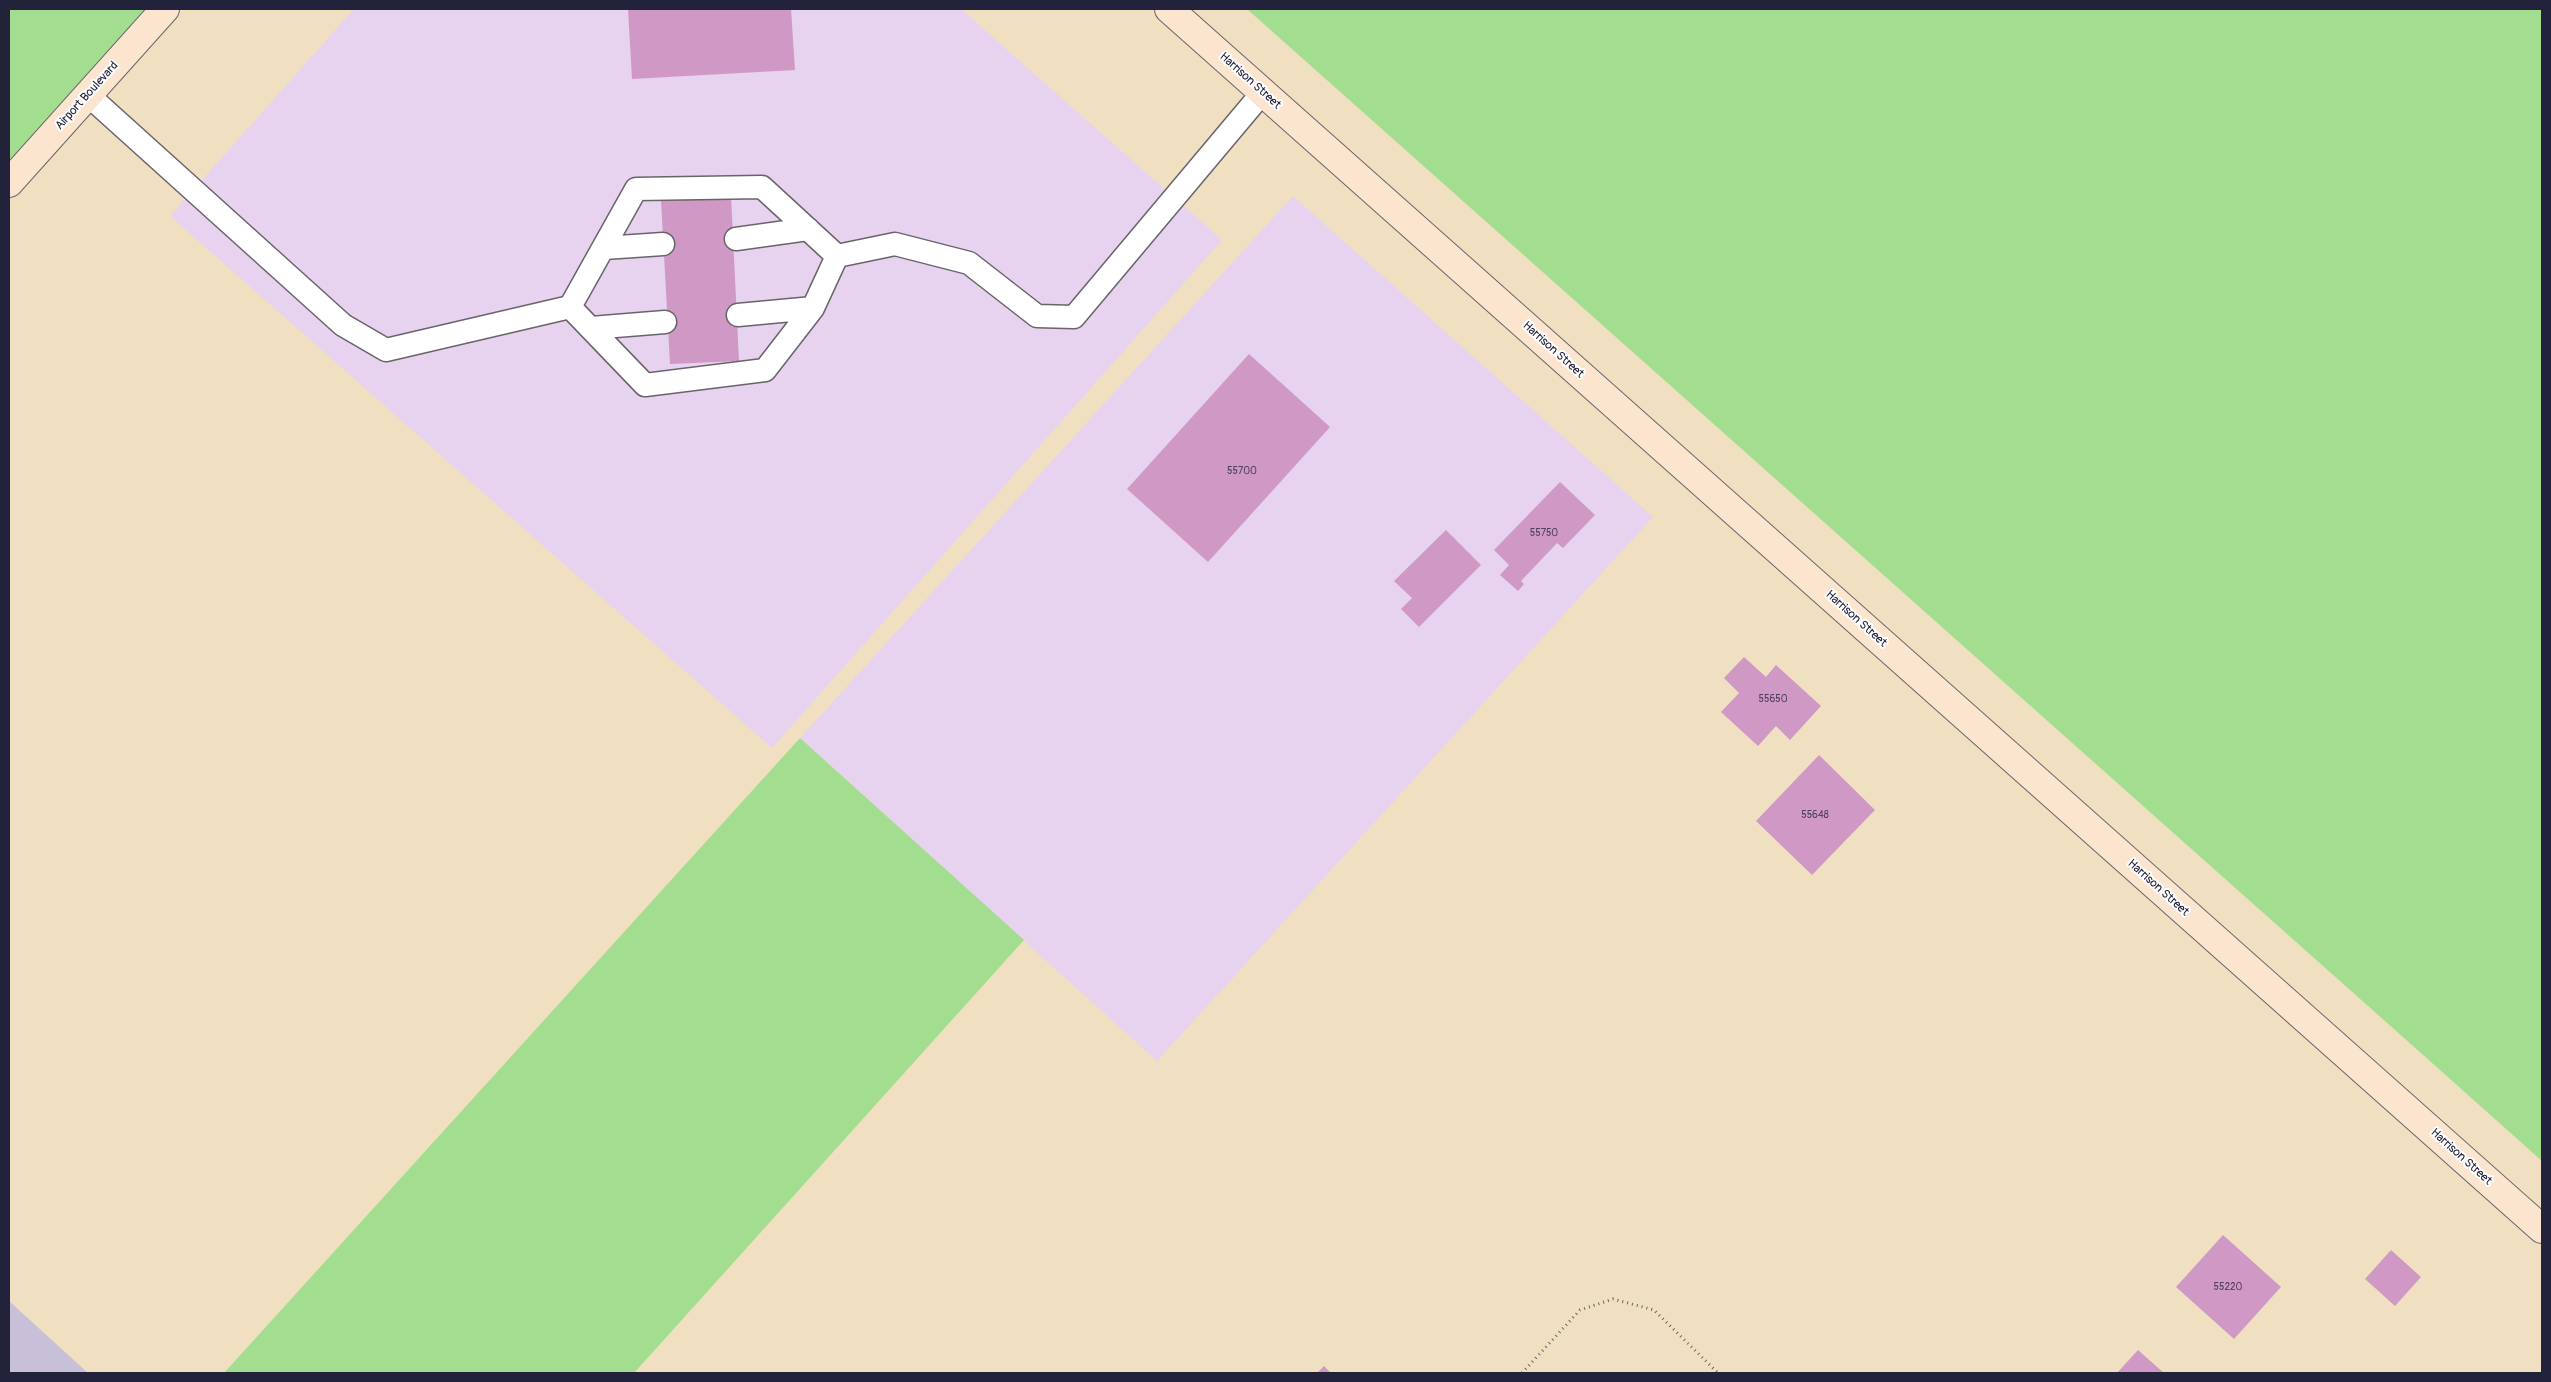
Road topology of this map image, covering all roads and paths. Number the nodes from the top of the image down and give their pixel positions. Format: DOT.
graph roads {
  1 [pos="165,9"];
  2 [pos="1169,9"];
  3 [pos="1263,92"];
  4 [pos="88,95"];
  5 [pos="9,183"];
  6 [pos="808,229"];
  7 [pos="736,239"];
  8 [pos="663,244"];
  9 [pos="604,248"];
  10 [pos="837,256"];
  11 [pos="570,307"];
  12 [pos="813,308"];
  13 [pos="738,315"];
  14 [pos="665,322"];
  15 [pos="591,328"];
  16 [pos="2542,1229"];
  17 [pos="1522,1373"];
  18 [pos="1718,1373"];
  1 -- 4 [label="main road, Airport Boulevard"];
  2 -- 3 [label="main road, Harrison Street"];
  3 -- 10 [label="lane"];
  3 -- 16 [label="main road, Harrison Street"];
  4 -- 5 [label="main road, Airport Boulevard"];
  4 -- 11 [label="lane"];
  6 -- 7 [label="lane"];
  6 -- 9 [label="lane"];
  6 -- 10 [label="lane"];
  8 -- 9 [label="lane"];
  9 -- 11 [label="lane"];
  10 -- 12 [label="lane"];
  11 -- 15 [label="lane"];
  12 -- 13 [label="lane"];
  12 -- 15 [label="lane"];
  14 -- 15 [label="lane"];
  17 -- 18 [label="path"];
}
